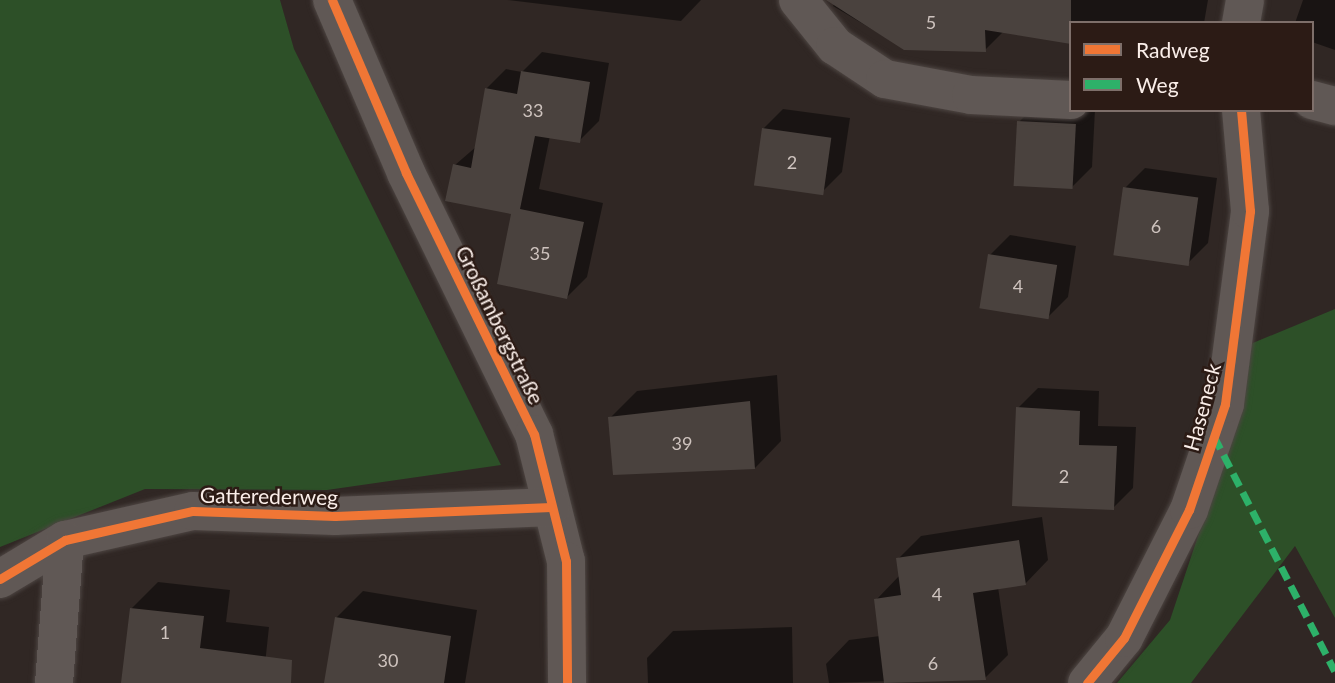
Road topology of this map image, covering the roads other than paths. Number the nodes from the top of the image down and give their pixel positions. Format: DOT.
graph roads {
  1 [pos="332,0"];
  2 [pos="798,0"];
  3 [pos="1245,0"];
  4 [pos="1241,21"];
  5 [pos="1069,100"];
  6 [pos="1314,101"];
  7 [pos="1335,106"];
  8 [pos="1241,112"];
  9 [pos="551,507"];
  10 [pos="65,540"];
  11 [pos="0,579"];
  12 [pos="54,683"];
  13 [pos="566,683"];
  14 [pos="1087,683"];
  1 -- 9 [label="street, Großambergstraße"];
  2 -- 5 [label="street"];
  3 -- 4 [label="street"];
  6 -- 7 [label="street"];
  8 -- 14 [label="street, Haseneck"];
  9 -- 10 [label="street, Gatterederweg"];
  9 -- 13 [label="street, Großambergstraße"];
  10 -- 11 [label="street, Gatterederweg"];
  10 -- 12 [label="street"];
}
